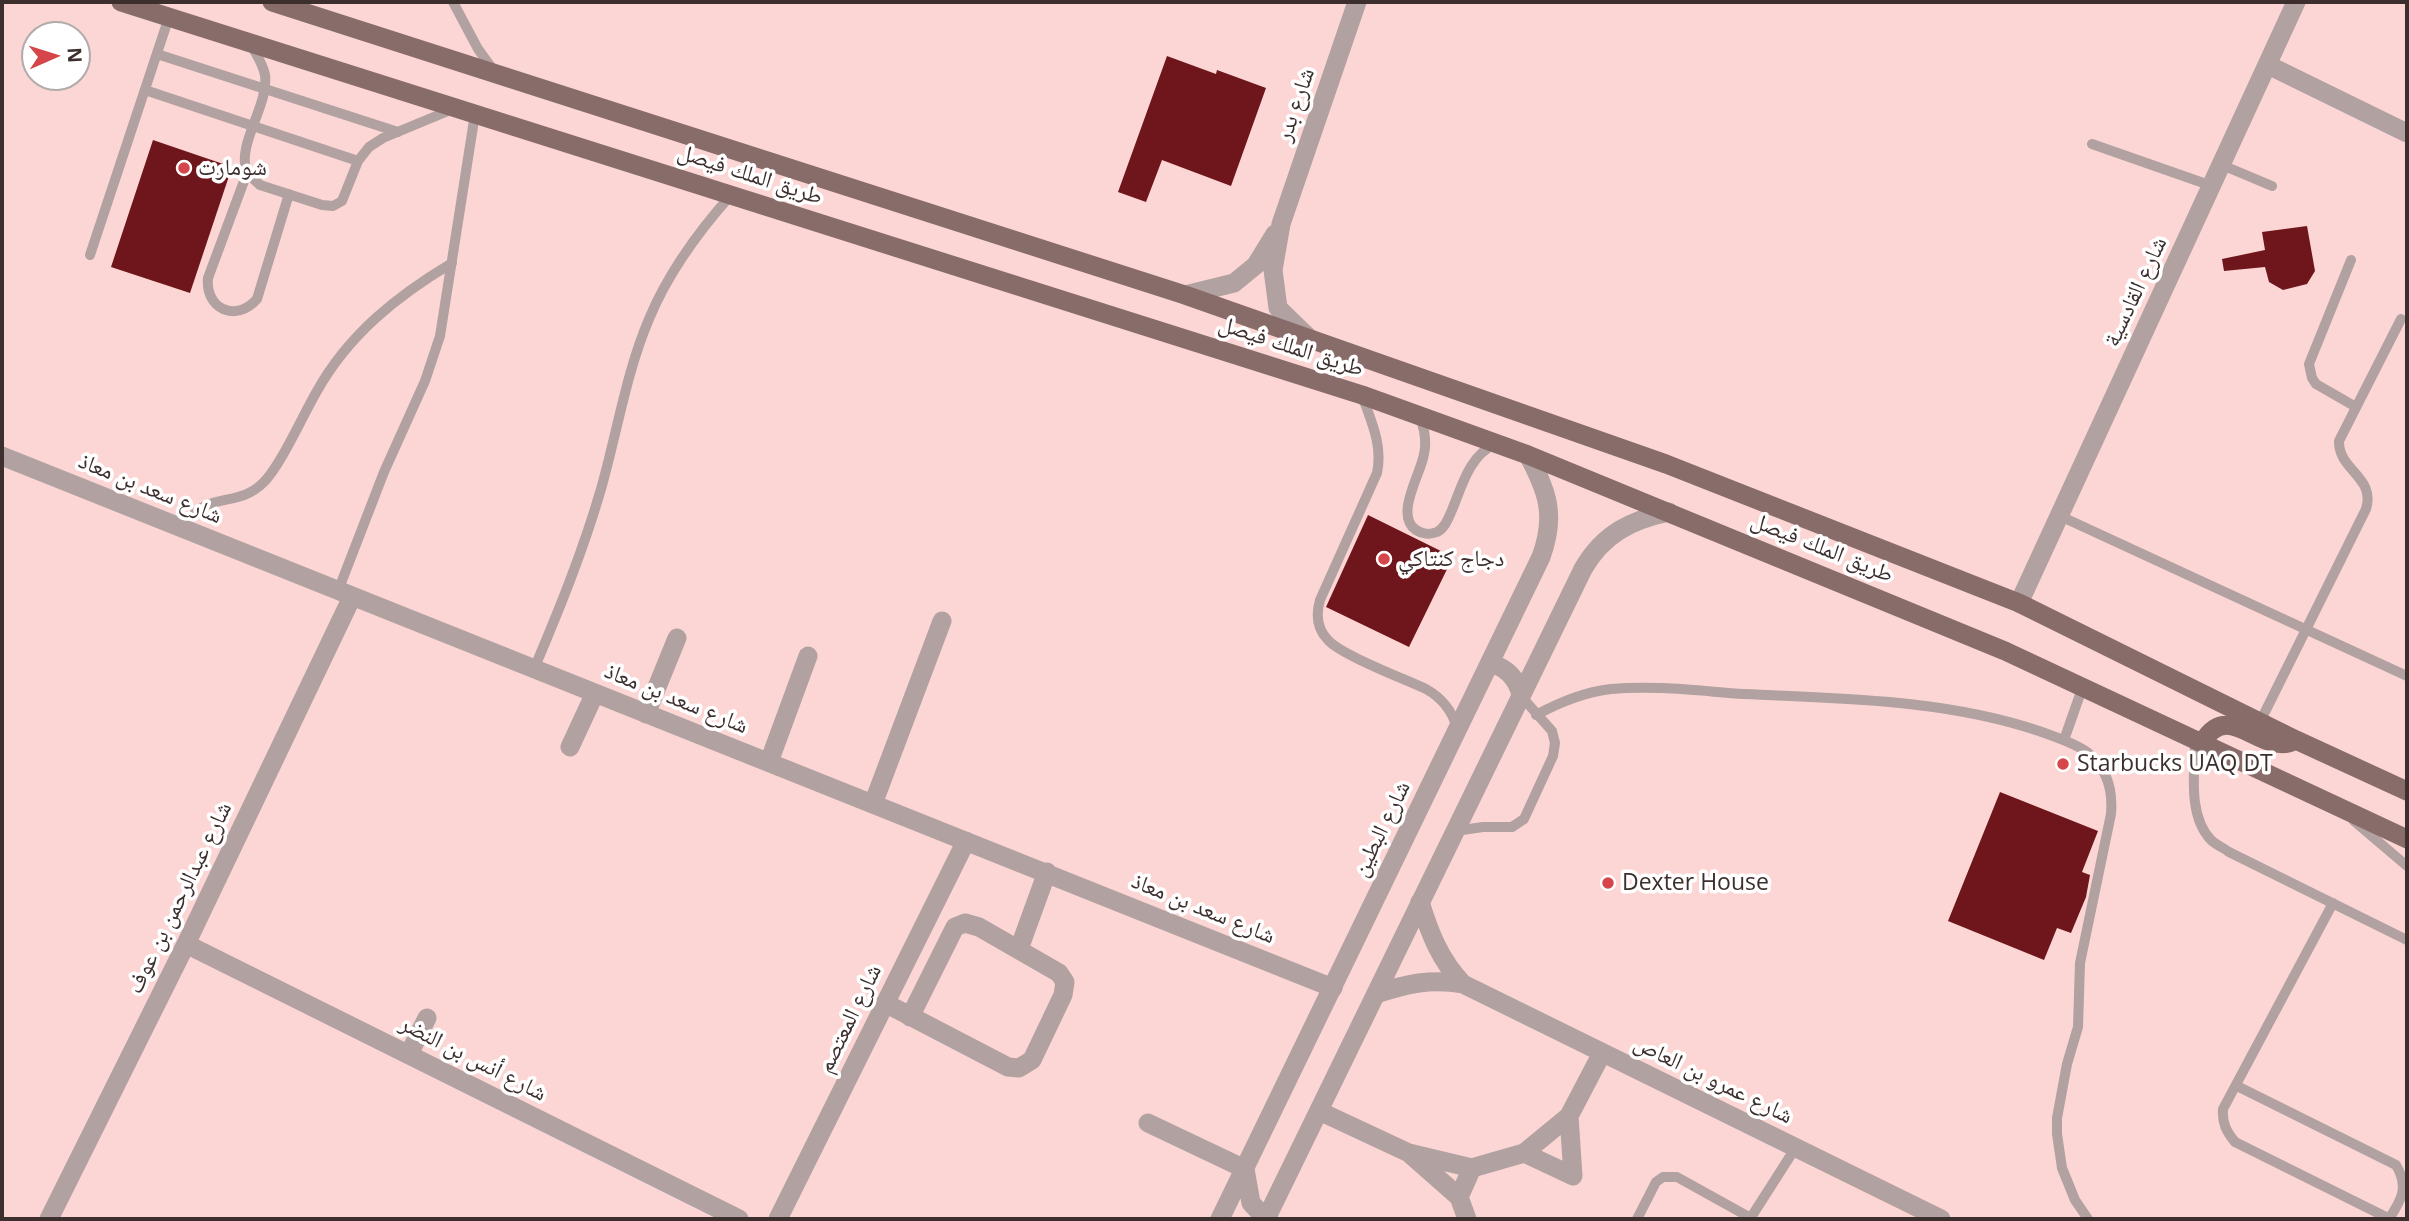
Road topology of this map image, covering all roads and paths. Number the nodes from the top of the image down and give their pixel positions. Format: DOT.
graph roads {
  1 [pos="121,2"];
  2 [pos="272,2"];
  3 [pos="453,2"];
  4 [pos="1357,2"];
  5 [pos="2296,2"];
  6 [pos="169,17"];
  7 [pos="249,42"];
  8 [pos="157,54"];
  9 [pos="2268,65"];
  10 [pos="495,73"];
  11 [pos="265,89"];
  12 [pos="145,90"];
  13 [pos="455,108"];
  14 [pos="475,114"];
  15 [pos="254,126"];
  16 [pos="398,132"];
  17 [pos="2407,132"];
  18 [pos="2092,144"];
  19 [pos="358,161"];
  20 [pos="2222,165"];
  21 [pos="247,173"];
  22 [pos="2212,186"];
  23 [pos="2272,186"];
  24 [pos="289,194"];
  25 [pos="731,195"];
  26 [pos="1281,224"];
  27 [pos="90,255"];
  28 [pos="2351,260"];
  29 [pos="452,263"];
  30 [pos="1185,295"];
  31 [pos="2401,319"];
  32 [pos="1311,340"];
  33 [pos="1362,395"];
  34 [pos="2356,407"];
  35 [pos="1420,416"];
  36 [pos="1495,444"];
  37 [pos="1528,455"];
  38 [pos="4,463"];
  39 [pos="1669,512"];
  40 [pos="2060,516"];
  41 [pos="182,529"];
  42 [pos="345,594"];
  43 [pos="2019,603"];
  44 [pos="942,621"];
  45 [pos="2306,629"];
  46 [pos="677,638"];
  47 [pos="808,656"];
  48 [pos="1490,663"];
  49 [pos="534,669"];
  50 [pos="2407,676"];
  51 [pos="2083,686"];
  52 [pos="595,693"];
  53 [pos="1521,695"];
  54 [pos="646,713"];
  55 [pos="1536,715"];
  56 [pos="2260,722"];
  57 [pos="1457,730"];
  58 [pos="2064,740"];
  59 [pos="2199,740"];
  60 [pos="2296,740"];
  61 [pos="570,747"];
  62 [pos="769,762"];
  63 [pos="2407,791"];
  64 [pos="873,804"];
  65 [pos="2333,804"];
  66 [pos="1455,831"];
  67 [pos="2407,839"];
  68 [pos="966,841"];
  69 [pos="2407,866"];
  70 [pos="1047,873"];
  71 [pos="1420,902"];
  72 [pos="2333,903"];
  73 [pos="2407,940"];
  74 [pos="186,944"];
  75 [pos="1019,949"];
  76 [pos="1463,984"];
  77 [pos="1333,988"];
  78 [pos="1376,994"];
  79 [pos="885,1003"];
  80 [pos="909,1017"];
  81 [pos="427,1018"];
  82 [pos="1602,1053"];
  83 [pos="409,1054"];
  84 [pos="2237,1086"];
  85 [pos="1319,1111"];
  86 [pos="1569,1116"];
  87 [pos="1148,1123"];
  88 [pos="1796,1147"];
  89 [pos="1409,1153"];
  90 [pos="1524,1153"];
  91 [pos="1472,1168"];
  92 [pos="1245,1169"];
  93 [pos="1459,1197"];
  94 [pos="49,1219"];
  95 [pos="739,1219"];
  96 [pos="778,1219"];
  97 [pos="1220,1219"];
  98 [pos="1266,1219"];
  99 [pos="1467,1219"];
  100 [pos="1637,1219"];
  101 [pos="1751,1219"];
  102 [pos="1941,1219"];
  103 [pos="2088,1219"];
  104 [pos="2389,1219"];
  1 -- 6 [label="main road, طريق الملك فيصل"];
  2 -- 10 [label="main road, طريق الملك فيصل"];
  3 -- 10 [label="lane"];
  4 -- 26 [label="street, شارع بدر"];
  5 -- 9 [label="street, شارع القادسية"];
  6 -- 7 [label="main road, طريق الملك فيصل"];
  6 -- 8 [label="lane"];
  7 -- 11 [label="lane"];
  7 -- 13 [label="main road, طريق الملك فيصل"];
  8 -- 11 [label="lane"];
  8 -- 12 [label="lane"];
  9 -- 17 [label="street"];
  9 -- 20 [label="street, شارع القادسية"];
  10 -- 30 [label="main road, طريق الملك فيصل"];
  11 -- 15 [label="lane"];
  11 -- 16 [label="lane"];
  12 -- 15 [label="lane"];
  12 -- 27 [label="lane"];
  13 -- 14 [label="main road, طريق الملك فيصل"];
  13 -- 16 [label="lane"];
  14 -- 25 [label="main road, طريق الملك فيصل"];
  14 -- 29 [label="lane"];
  15 -- 19 [label="lane"];
  15 -- 21 [label="lane"];
  16 -- 19 [label="lane"];
  18 -- 22 [label="lane"];
  19 -- 24 [label="lane"];
  20 -- 22 [label="street, شارع القادسية"];
  20 -- 23 [label="lane"];
  21 -- 24 [label="lane"];
  21 -- 24 [label="lane"];
  22 -- 40 [label="street, شارع القادسية"];
  25 -- 33 [label="main road, طريق الملك فيصل"];
  25 -- 49 [label="lane"];
  26 -- 30 [label="street, شارع بدر"];
  26 -- 32 [label="street, شارع بدر"];
  28 -- 34 [label="lane"];
  29 -- 41 [label="lane"];
  29 -- 42 [label="lane"];
  30 -- 32 [label="main road, طريق الملك فيصل"];
  31 -- 34 [label="lane"];
  32 -- 43 [label="main road, طريق الملك فيصل"];
  33 -- 35 [label="main road, طريق الملك فيصل"];
  33 -- 57 [label="lane"];
  34 -- 45 [label="lane"];
  35 -- 36 [label="main road, طريق الملك فيصل"];
  35 -- 36 [label="lane"];
  36 -- 37 [label="main road, طريق الملك فيصل"];
  37 -- 39 [label="main road, طريق الملك فيصل"];
  37 -- 48 [label="street, شارع البطين"];
  38 -- 41 [label="street, شارع سعد بن معاذ"];
  39 -- 51 [label="main road, طريق الملك فيصل"];
  39 -- 53 [label="street"];
  40 -- 43 [label="street, شارع القادسية"];
  40 -- 45 [label="lane"];
  41 -- 42 [label="street, شارع سعد بن معاذ"];
  42 -- 49 [label="street, شارع سعد بن معاذ"];
  42 -- 74 [label="street, شارع عبدالرحمن بن عوف"];
  43 -- 56 [label="main road, طريق الملك فيصل"];
  44 -- 64 [label="street"];
  45 -- 50 [label="lane"];
  45 -- 56 [label="lane"];
  46 -- 54 [label="street"];
  47 -- 62 [label="street"];
  48 -- 53 [label="street"];
  48 -- 57 [label="street, شارع البطين"];
  49 -- 52 [label="street, شارع سعد بن معاذ"];
  51 -- 58 [label="lane"];
  51 -- 59 [label="main road, طريق الملك فيصل"];
  52 -- 54 [label="street, شارع سعد بن معاذ"];
  52 -- 61 [label="street"];
  53 -- 55 [label="lane"];
  53 -- 66 [label="street"];
  54 -- 62 [label="street, شارع سعد بن معاذ"];
  55 -- 58 [label="lane"];
  55 -- 66 [label="lane"];
  56 -- 60 [label="main road, طريق الملك فيصل"];
  57 -- 77 [label="street, شارع البطين"];
  58 -- 103 [label="lane"];
  59 -- 60 [label="main road"];
  59 -- 65 [label="main road, طريق الملك فيصل"];
  59 -- 72 [label="lane"];
  60 -- 63 [label="main road, طريق الملك فيصل"];
  62 -- 64 [label="street, شارع سعد بن معاذ"];
  64 -- 68 [label="street, شارع سعد بن معاذ"];
  65 -- 67 [label="main road, طريق الملك فيصل"];
  65 -- 69 [label="lane"];
  66 -- 71 [label="street"];
  68 -- 70 [label="street, شارع سعد بن معاذ"];
  68 -- 79 [label="street, شارع المعتصم"];
  70 -- 75 [label="street"];
  70 -- 77 [label="street, شارع سعد بن معاذ"];
  71 -- 76 [label="street, شارع عمرو بن العاص"];
  71 -- 78 [label="street"];
  72 -- 73 [label="lane"];
  72 -- 84 [label="lane"];
  74 -- 83 [label="street, شارع أنس بن النضر"];
  74 -- 94 [label="street, شارع عبدالرحمن بن عوف"];
  75 -- 80 [label="street"];
  75 -- 80 [label="street"];
  76 -- 78 [label="street, شارع عمرو بن العاص"];
  76 -- 82 [label="street, شارع عمرو بن العاص"];
  77 -- 92 [label="street, شارع البطين"];
  78 -- 85 [label="street"];
  79 -- 80 [label="street"];
  79 -- 96 [label="street, شارع المعتصم"];
  81 -- 83 [label="street"];
  82 -- 86 [label="street"];
  82 -- 88 [label="street, شارع عمرو بن العاص"];
  83 -- 95 [label="street, شارع أنس بن النضر"];
  84 -- 104 [label="lane"];
  84 -- 104 [label="lane"];
  85 -- 89 [label="street"];
  85 -- 98 [label="street"];
  86 -- 90 [label="street"];
  86 -- 90 [label="street"];
  87 -- 92 [label="street"];
  88 -- 101 [label="lane"];
  88 -- 102 [label="street, شارع عمرو بن العاص"];
  89 -- 91 [label="street"];
  89 -- 93 [label="street"];
  90 -- 91 [label="street"];
  91 -- 93 [label="street"];
  92 -- 97 [label="street, شارع البطين"];
  92 -- 98 [label="street"];
  93 -- 99 [label="street"];
  100 -- 101 [label="lane"];
}
